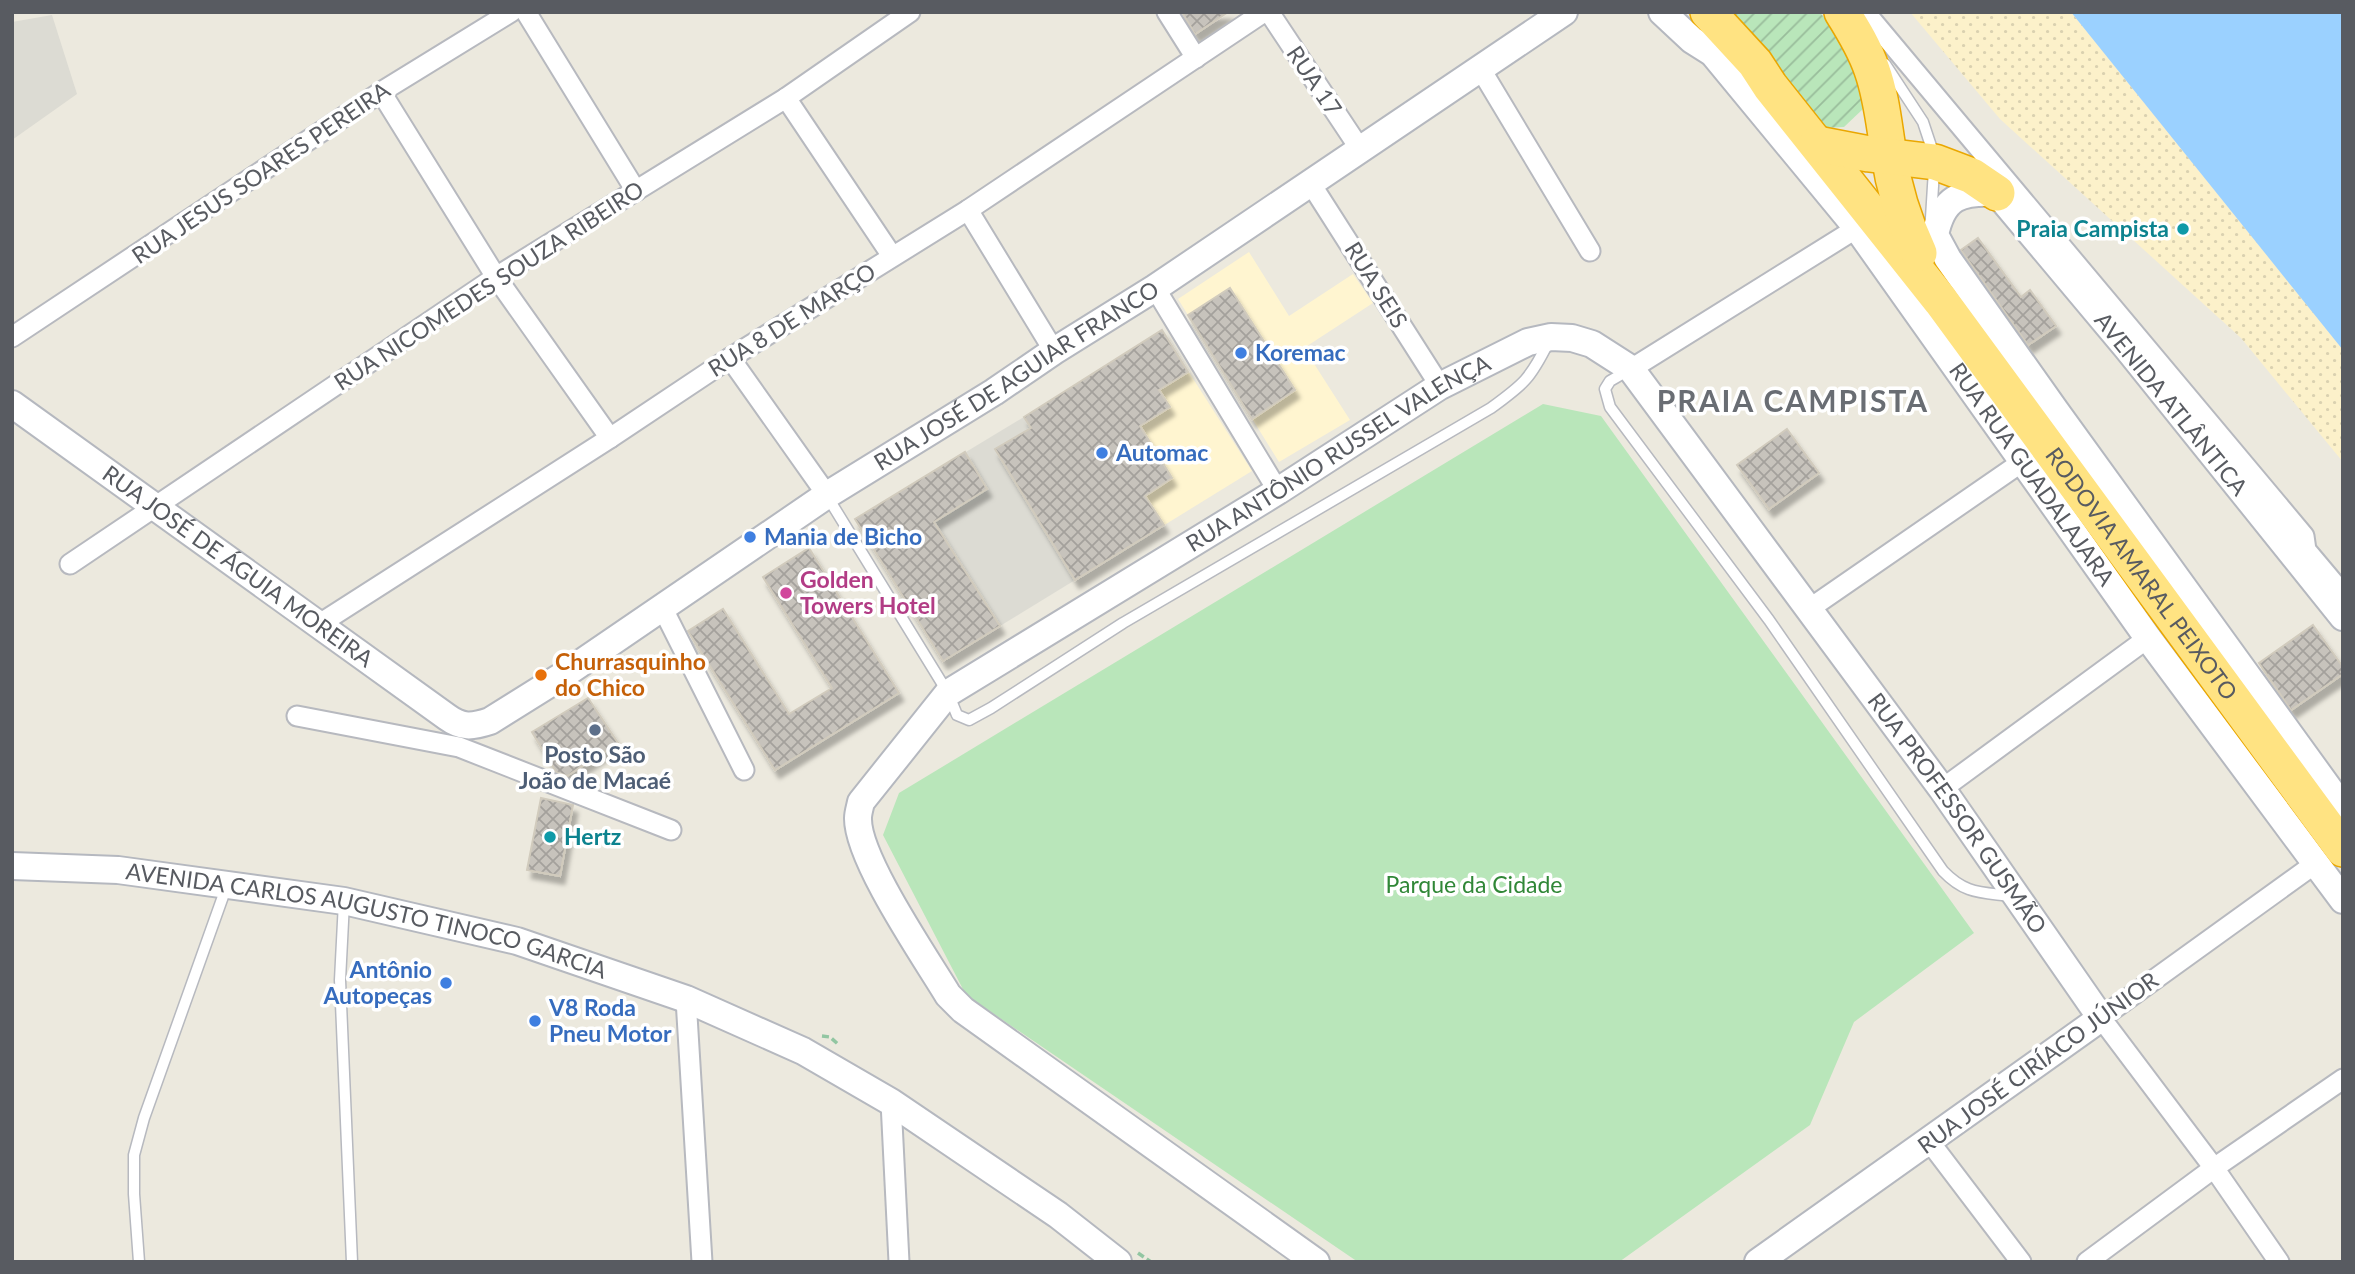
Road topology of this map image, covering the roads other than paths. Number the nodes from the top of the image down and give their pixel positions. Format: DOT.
graph roads {
  1 [pos="511,12"];
  2 [pos="526,12"];
  3 [pos="910,12"];
  4 [pos="1167,12"];
  5 [pos="1264,12"];
  6 [pos="1269,12"];
  7 [pos="1564,12"];
  8 [pos="1662,12"];
  9 [pos="1708,12"];
  10 [pos="1844,12"];
  11 [pos="1865,12"];
  12 [pos="1714,56"];
  13 [pos="1196,58"];
  14 [pos="1480,68"];
  15 [pos="1770,86"];
  16 [pos="381,92"];
  17 [pos="786,98"];
  18 [pos="1884,112"];
  19 [pos="1822,145"];
  20 [pos="1360,149"];
  21 [pos="1889,156"];
  22 [pos="1935,162"];
  23 [pos="1311,184"];
  24 [pos="636,191"];
  25 [pos="1997,192"];
  26 [pos="968,210"];
  27 [pos="1857,229"];
  28 [pos="1935,235"];
  29 [pos="1590,251"];
  30 [pos="892,256"];
  31 [pos="496,277"];
  32 [pos="1155,288"];
  33 [pos="1941,301"];
  34 [pos="12,337"];
  35 [pos="1551,337"];
  36 [pos="1054,351"];
  37 [pos="730,358"];
  38 [pos="1631,369"];
  39 [pos="1440,386"];
  40 [pos="12,404"];
  41 [pos="610,438"];
  42 [pos="2022,462"];
  43 [pos="1278,491"];
  44 [pos="827,495"];
  45 [pos="154,508"];
  46 [pos="70,564"];
  47 [pos="2343,594"];
  48 [pos="662,607"];
  49 [pos="1809,609"];
  50 [pos="2343,617"];
  51 [pos="318,625"];
  52 [pos="2148,638"];
  53 [pos="947,693"];
  54 [pos="297,716"];
  55 [pos="461,737"];
  56 [pos="744,770"];
  57 [pos="1942,789"];
  58 [pos="2343,807"];
  59 [pos="671,830"];
  60 [pos="2329,856"];
  61 [pos="12,866"];
  62 [pos="228,884"];
  63 [pos="2017,897"];
  64 [pos="2343,900"];
  65 [pos="344,901"];
  66 [pos="686,999"];
  67 [pos="2101,1018"];
  68 [pos="2343,1079"];
  69 [pos="891,1102"];
  70 [pos="1929,1141"];
  71 [pos="2214,1168"];
  72 [pos="1113,1259"];
  73 [pos="139,1262"];
  74 [pos="352,1262"];
  75 [pos="702,1262"];
  76 [pos="899,1262"];
  77 [pos="1315,1262"];
  78 [pos="1758,1262"];
  79 [pos="2021,1262"];
  80 [pos="2087,1262"];
  81 [pos="2279,1262"];
  1 -- 16 [label="street, RUA JESUS SOARES PEREIRA"];
  2 -- 24 [label="street"];
  3 -- 17 [label="street, RUA NICOMEDES SOUZA RIBEIRO"];
  4 -- 13 [label="street"];
  5 -- 13 [label="street, RUA 8 DE MARÇO"];
  6 -- 20 [label="street, RUA 17"];
  7 -- 14 [label="main road, RUA JOSÉ DE AGUIAR FRANCO"];
  8 -- 12 [label="main road"];
  9 -- 15 [label="highway, RODOVIA AMARAL PEIXOTO"];
  10 -- 18 [label="highway, RODOVIA AMARAL PEIXOTO"];
  10 -- 22 [label="lane"];
  11 -- 47 [label="street"];
  12 -- 15 [label="main road"];
  12 -- 27 [label="main road, RUA RUA GUADALAJARA"];
  13 -- 26 [label="street, RUA 8 DE MARÇO"];
  14 -- 20 [label="main road, RUA JOSÉ DE AGUIAR FRANCO"];
  14 -- 29 [label="street"];
  15 -- 19 [label="highway, RODOVIA AMARAL PEIXOTO"];
  16 -- 31 [label="street"];
  16 -- 34 [label="street, RUA JESUS SOARES PEREIRA"];
  17 -- 24 [label="street, RUA NICOMEDES SOUZA RIBEIRO"];
  17 -- 30 [label="street"];
  18 -- 19 [label="highway"];
  18 -- 21 [label="highway, RODOVIA AMARAL PEIXOTO"];
  19 -- 21 [label="highway"];
  19 -- 33 [label="highway, RODOVIA AMARAL PEIXOTO"];
  20 -- 23 [label="main road, RUA JOSÉ DE AGUIAR FRANCO"];
  21 -- 22 [label="highway"];
  21 -- 33 [label="highway, RODOVIA AMARAL PEIXOTO"];
  22 -- 25 [label="highway"];
  22 -- 28 [label="lane"];
  23 -- 32 [label="main road, RUA JOSÉ DE AGUIAR FRANCO"];
  23 -- 39 [label="street, RUA SEIS"];
  24 -- 31 [label="street, RUA NICOMEDES SOUZA RIBEIRO"];
  25 -- 28 [label="main road"];
  25 -- 50 [label="main road, AVENIDA ATLÂNTICA"];
  26 -- 30 [label="street, RUA 8 DE MARÇO"];
  26 -- 36 [label="street"];
  27 -- 38 [label="street"];
  27 -- 42 [label="main road, RUA RUA GUADALAJARA"];
  28 -- 58 [label="main road"];
  30 -- 37 [label="street, RUA 8 DE MARÇO"];
  31 -- 41 [label="street"];
  31 -- 45 [label="street, RUA NICOMEDES SOUZA RIBEIRO"];
  32 -- 36 [label="main road, RUA JOSÉ DE AGUIAR FRANCO"];
  32 -- 43 [label="street"];
  33 -- 60 [label="highway, RODOVIA AMARAL PEIXOTO"];
  35 -- 38 [label="main road, RUA ANTÔNIO RUSSEL VALENÇA"];
  35 -- 39 [label="main road, RUA ANTÔNIO RUSSEL VALENÇA"];
  35 -- 53 [label="lane"];
  36 -- 44 [label="main road, RUA JOSÉ DE AGUIAR FRANCO"];
  37 -- 41 [label="street, RUA 8 DE MARÇO"];
  37 -- 44 [label="street"];
  38 -- 49 [label="main road, RUA PROFESSOR GUSMÃO"];
  38 -- 63 [label="lane"];
  39 -- 43 [label="main road, RUA ANTÔNIO RUSSEL VALENÇA"];
  40 -- 45 [label="main road, RUA JOSÉ DE ÁGUIA MOREIRA"];
  41 -- 51 [label="street, RUA 8 DE MARÇO"];
  42 -- 49 [label="street"];
  42 -- 52 [label="main road, RUA RUA GUADALAJARA"];
  43 -- 53 [label="main road, RUA ANTÔNIO RUSSEL VALENÇA"];
  44 -- 48 [label="main road, RUA JOSÉ DE AGUIAR FRANCO"];
  44 -- 53 [label="lane"];
  45 -- 46 [label="street, RUA NICOMEDES SOUZA RIBEIRO"];
  45 -- 51 [label="main road, RUA JOSÉ DE ÁGUIA MOREIRA"];
  48 -- 55 [label="main road, RUA JOSÉ DE AGUIAR FRANCO"];
  48 -- 56 [label="street"];
  49 -- 57 [label="main road, RUA PROFESSOR GUSMÃO"];
  51 -- 55 [label="main road, RUA JOSÉ DE ÁGUIA MOREIRA"];
  52 -- 57 [label="street"];
  52 -- 60 [label="main road, RUA RUA GUADALAJARA"];
  53 -- 77 [label="main road, RUA ANTÔNIO RUSSEL VALENÇA"];
  54 -- 55 [label="street"];
  55 -- 59 [label="street"];
  57 -- 63 [label="main road, RUA PROFESSOR GUSMÃO"];
  60 -- 64 [label="main road, RUA RUA GUADALAJARA"];
  60 -- 67 [label="street, RUA JOSÉ CIRÍACO JÚNIOR"];
  61 -- 62 [label="main road, AVENIDA CARLOS AUGUSTO TINOCO GARCIA"];
  62 -- 65 [label="main road, AVENIDA CARLOS AUGUSTO TINOCO GARCIA"];
  62 -- 73 [label="lane"];
  63 -- 67 [label="main road, RUA PROFESSOR GUSMÃO"];
  65 -- 66 [label="main road, AVENIDA CARLOS AUGUSTO TINOCO GARCIA"];
  65 -- 74 [label="lane"];
  66 -- 69 [label="main road, AVENIDA CARLOS AUGUSTO TINOCO GARCIA"];
  66 -- 75 [label="street"];
  67 -- 70 [label="main road, RUA JOSÉ CIRÍACO JÚNIOR"];
  67 -- 71 [label="street, RUA PROFESSOR GUSMÃO"];
  68 -- 71 [label="street"];
  69 -- 72 [label="main road, AVENIDA CARLOS AUGUSTO TINOCO GARCIA"];
  69 -- 76 [label="street"];
  70 -- 78 [label="main road, RUA JOSÉ CIRÍACO JÚNIOR"];
  70 -- 79 [label="street"];
  71 -- 80 [label="street"];
  71 -- 81 [label="street, RUA PROFESSOR GUSMÃO"];
}
